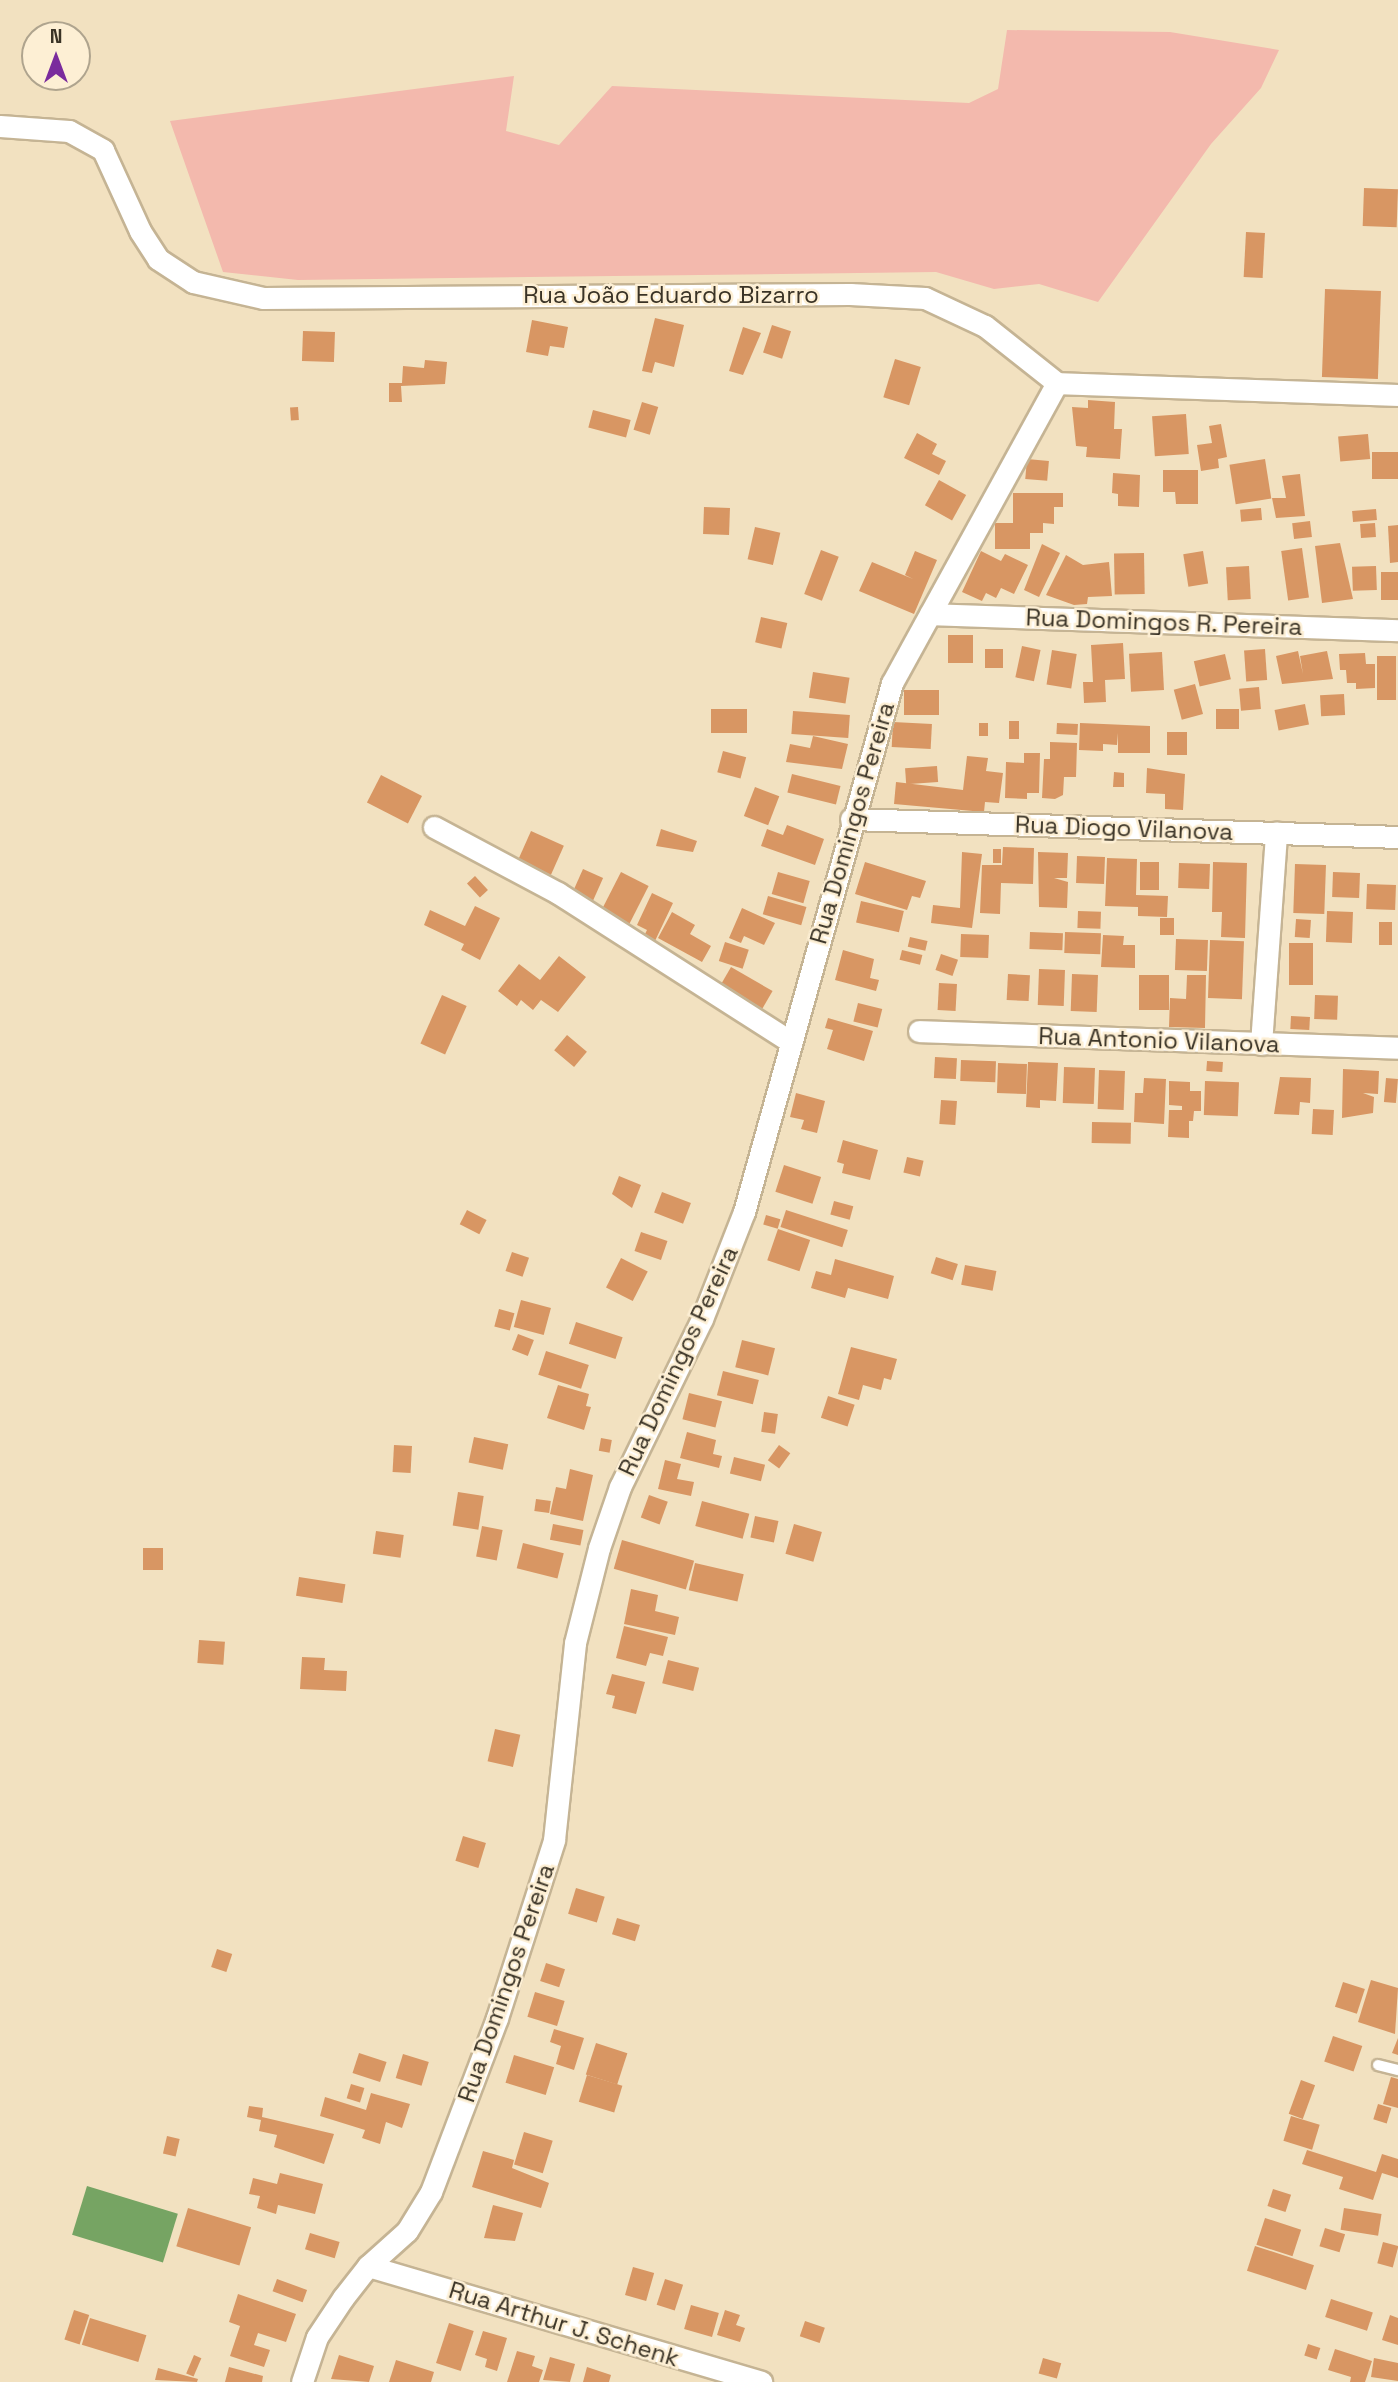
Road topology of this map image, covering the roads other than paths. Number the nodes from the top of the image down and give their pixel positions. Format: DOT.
graph roads {
  1 [pos="0,126"];
  2 [pos="1057,383"];
  3 [pos="1398,396"];
  4 [pos="930,614"];
  5 [pos="1398,629"];
  6 [pos="851,819"];
  7 [pos="434,827"];
  8 [pos="1276,833"];
  9 [pos="1398,838"];
  10 [pos="919,1031"];
  11 [pos="791,1042"];
  12 [pos="1261,1044"];
  13 [pos="1398,1048"];
  14 [pos="1378,2065"];
  15 [pos="1398,2070"];
  16 [pos="368,2266"];
  17 [pos="302,2382"];
  18 [pos="761,2382"];
  1 -- 2 [label="street, Rua João Eduardo Bizarro"];
  2 -- 3 [label="street"];
  2 -- 4 [label="street, Rua Domingos Pereira"];
  4 -- 5 [label="street, Rua Domingos R. Pereira"];
  4 -- 6 [label="street, Rua Domingos Pereira"];
  6 -- 8 [label="street, Rua Diogo Vilanova"];
  6 -- 11 [label="street, Rua Domingos Pereira"];
  7 -- 11 [label="street"];
  8 -- 9 [label="street, Rua Diogo Vilanova"];
  8 -- 12 [label="street"];
  10 -- 12 [label="street, Rua Antonio Vilanova"];
  11 -- 16 [label="street, Rua Domingos Pereira"];
  12 -- 13 [label="street, Rua Antonio Vilanova"];
  14 -- 15 [label="lane"];
  16 -- 17 [label="street, Rua Domingos Pereira"];
  16 -- 18 [label="street, Rua Arthur J. Schenk"];
}
